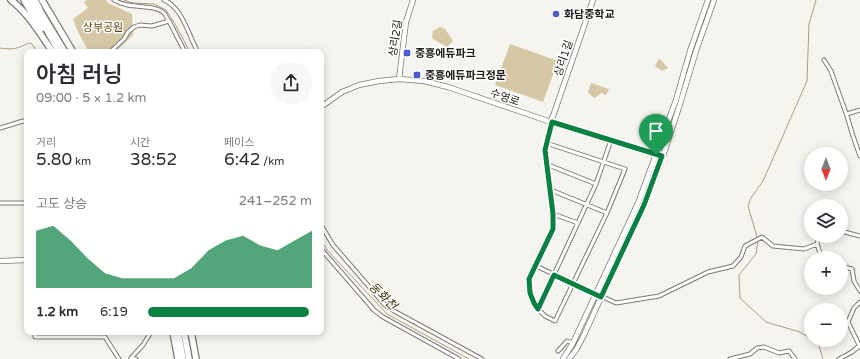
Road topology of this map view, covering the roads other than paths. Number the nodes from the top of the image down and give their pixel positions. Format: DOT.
graph roads {
  1 [pos="11,0"];
  2 [pos="24,0"];
  3 [pos="30,0"];
  4 [pos="35,0"];
  5 [pos="42,0"];
  6 [pos="114,0"];
  7 [pos="164,0"];
  8 [pos="413,0"];
  9 [pos="592,0"];
  10 [pos="708,0"];
  11 [pos="714,0"];
  12 [pos="169,21"];
  13 [pos="51,49"];
  14 [pos="51,49"];
  15 [pos="56,49"];
  16 [pos="63,49"];
  17 [pos="71,49"];
  18 [pos="113,49"];
  19 [pos="183,49"];
  20 [pos="196,49"];
  21 [pos="824,60"];
  22 [pos="399,79"];
  23 [pos="324,105"];
  24 [pos="860,110"];
  25 [pos="847,114"];
  26 [pos="24,121"];
  27 [pos="552,122"];
  28 [pos="0,128"];
  29 [pos="611,140"];
  30 [pos="546,143"];
  31 [pos="656,155"];
  32 [pos="662,156"];
  33 [pos="860,156"];
  34 [pos="604,161"];
  35 [pos="546,164"];
  36 [pos="596,184"];
  37 [pos="551,190"];
  38 [pos="0,203"];
  39 [pos="24,203"];
  40 [pos="586,204"];
  41 [pos="607,213"];
  42 [pos="553,214"];
  43 [pos="578,223"];
  44 [pos="324,230"];
  45 [pos="848,233"];
  46 [pos="860,236"];
  47 [pos="816,244"];
  48 [pos="819,251"];
  49 [pos="324,252"];
  50 [pos="24,260"];
  51 [pos="0,261"];
  52 [pos="536,266"];
  53 [pos="848,268"];
  54 [pos="554,275"];
  55 [pos="573,283"];
  56 [pos="860,291"];
  57 [pos="596,294"];
  58 [pos="601,297"];
  59 [pos="860,302"];
  60 [pos="538,309"];
  61 [pos="35,335"];
  62 [pos="149,335"];
  63 [pos="174,335"];
  64 [pos="178,335"];
  65 [pos="185,335"];
  66 [pos="192,335"];
  67 [pos="82,337"];
  68 [pos="573,343"];
  69 [pos="860,346"];
  70 [pos="558,351"];
  71 [pos="131,358"];
  72 [pos="119,359"];
  73 [pos="136,359"];
  74 [pos="178,359"];
  75 [pos="182,359"];
  76 [pos="189,359"];
  77 [pos="196,359"];
  78 [pos="459,359"];
  79 [pos="482,359"];
  80 [pos="563,359"];
  81 [pos="569,359"];
  82 [pos="730,359"];
  83 [pos="794,359"];
  84 [pos="839,359"];
  1 -- 13 [label="highway"];
  2 -- 14 [label="highway"];
  3 -- 15 [label="highway"];
  4 -- 16 [label="highway"];
  5 -- 17 [label="highway"];
  6 -- 12 [label="street"];
  7 -- 20 [label="street"];
  8 -- 22 [label="main road, 상리2길"];
  9 -- 27 [label="main road, 상리1길"];
  10 -- 31 [label="main road"];
  11 -- 32 [label="main road"];
  12 -- 18 [label="street"];
  12 -- 19 [label="street"];
  21 -- 25 [label="street"];
  22 -- 23 [label="main road, 수영로"];
  22 -- 27 [label="main road, 수영로"];
  24 -- 25 [label="street"];
  25 -- 33 [label="street"];
  26 -- 28 [label="street"];
  27 -- 29 [label="main road, 수영로"];
  27 -- 30 [label="street"];
  29 -- 31 [label="main road, 수영로"];
  29 -- 34 [label="street"];
  30 -- 34 [label="street"];
  30 -- 35 [label="street"];
  31 -- 32 [label="main road, 수영로"];
  31 -- 57 [label="main road"];
  32 -- 58 [label="main road"];
  34 -- 36 [label="street"];
  34 -- 41 [label="street"];
  35 -- 36 [label="street"];
  35 -- 37 [label="street"];
  36 -- 40 [label="street"];
  37 -- 40 [label="street"];
  37 -- 42 [label="street"];
  38 -- 39 [label="street"];
  40 -- 41 [label="street"];
  40 -- 43 [label="street"];
  41 -- 55 [label="street"];
  42 -- 43 [label="street"];
  42 -- 52 [label="street"];
  43 -- 54 [label="street"];
  44 -- 79 [label="street"];
  45 -- 46 [label="street"];
  47 -- 48 [label="street"];
  47 -- 58 [label="street"];
  49 -- 78 [label="street"];
  50 -- 51 [label="main road"];
  52 -- 54 [label="street"];
  52 -- 60 [label="street"];
  53 -- 56 [label="street"];
  54 -- 55 [label="street"];
  54 -- 60 [label="street"];
  55 -- 57 [label="street"];
  55 -- 60 [label="street"];
  57 -- 58 [label="street"];
  57 -- 68 [label="main road"];
  58 -- 81 [label="main road"];
  59 -- 69 [label="street"];
  61 -- 67 [label="street"];
  62 -- 71 [label="street"];
  63 -- 74 [label="highway"];
  64 -- 75 [label="highway"];
  65 -- 76 [label="highway"];
  66 -- 77 [label="highway"];
  67 -- 72 [label="street"];
  68 -- 70 [label="street"];
  68 -- 80 [label="main road"];
  69 -- 84 [label="street"];
  71 -- 73 [label="street"];
  82 -- 83 [label="street"];
}
